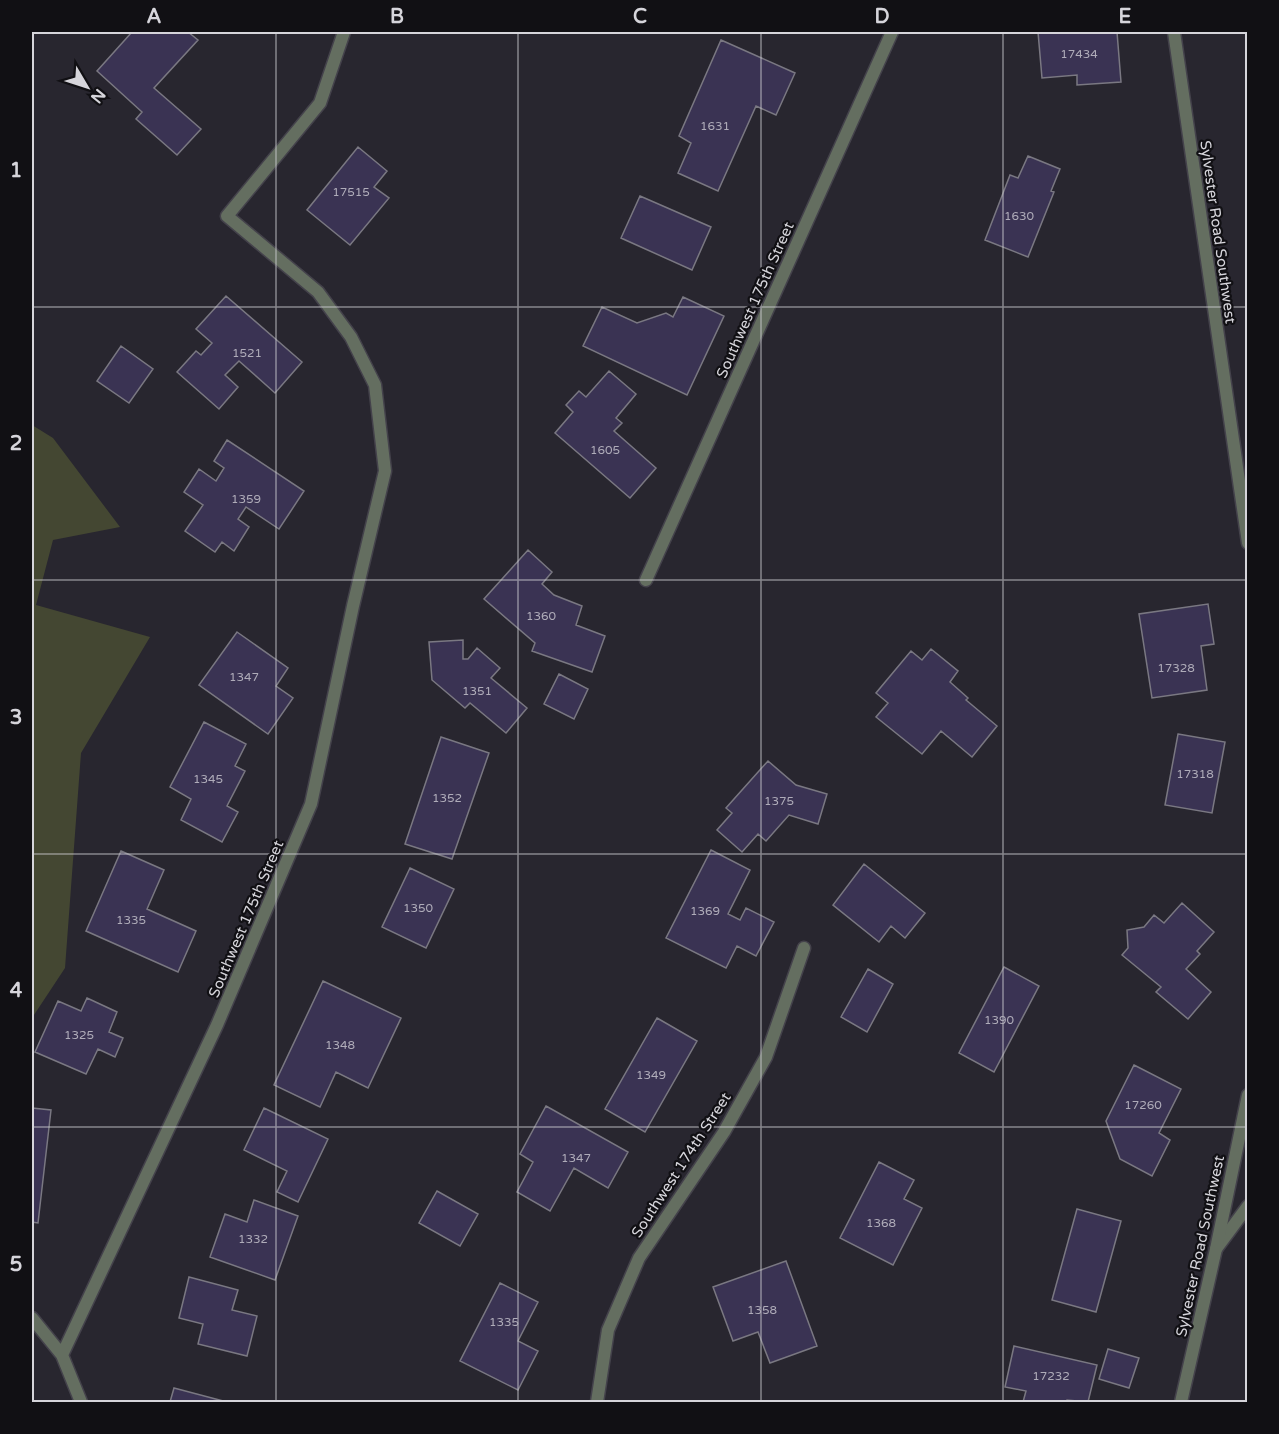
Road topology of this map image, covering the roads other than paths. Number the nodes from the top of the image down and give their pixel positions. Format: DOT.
graph roads {
  1 [pos="344,32"];
  2 [pos="892,32"];
  3 [pos="1174,32"];
  4 [pos="1248,543"];
  5 [pos="646,580"];
  6 [pos="804,948"];
  7 [pos="1248,1095"];
  8 [pos="1248,1206"];
  9 [pos="1216,1249"];
  10 [pos="32,1318"];
  11 [pos="62,1355"];
  12 [pos="81,1402"];
  13 [pos="597,1402"];
  14 [pos="1181,1402"];
  1 -- 11 [label="street, Southwest 175th Street"];
  2 -- 5 [label="street, Southwest 175th Street"];
  3 -- 4 [label="street, Sylvester Road Southwest"];
  6 -- 13 [label="street, Southwest 174th Street"];
  7 -- 9 [label="street, Sylvester Road Southwest"];
  8 -- 9 [label="street"];
  9 -- 14 [label="street, Sylvester Road Southwest"];
  10 -- 11 [label="street"];
  11 -- 12 [label="street"];
}
